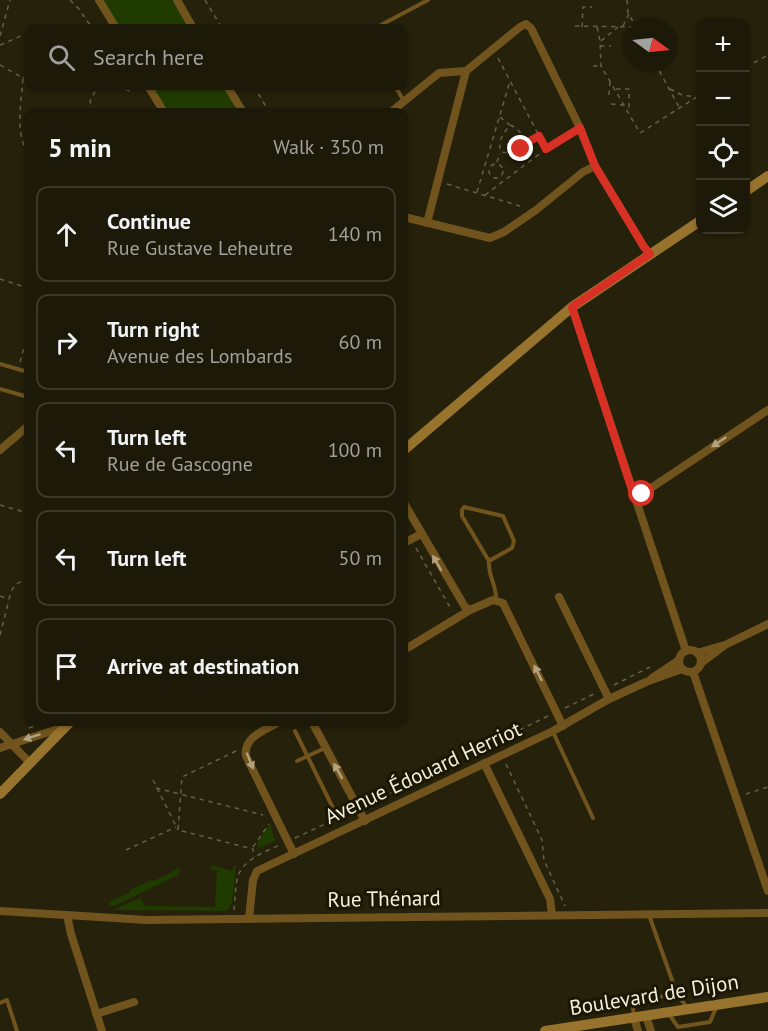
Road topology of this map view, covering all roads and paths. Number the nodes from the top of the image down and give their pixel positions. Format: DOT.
graph roads {
  1 [pos="9,0"];
  2 [pos="70,0"];
  3 [pos="99,0"];
  4 [pos="177,0"];
  5 [pos="205,0"];
  6 [pos="428,0"];
  7 [pos="627,0"];
  8 [pos="592,7"];
  9 [pos="629,14"];
  10 [pos="631,18"];
  11 [pos="89,24"];
  12 [pos="114,24"];
  13 [pos="191,24"];
  14 [pos="220,24"];
  15 [pos="381,24"];
  16 [pos="575,26"];
  17 [pos="582,27"];
  18 [pos="597,27"];
  19 [pos="618,27"];
  20 [pos="623,27"];
  21 [pos="24,35"];
  22 [pos="0,36"];
  23 [pos="600,41"];
  24 [pos="0,45"];
  25 [pos="600,46"];
  26 [pos="611,46"];
  27 [pos="494,50"];
  28 [pos="768,55"];
  29 [pos="0,64"];
  30 [pos="593,66"];
  31 [pos="601,66"];
  32 [pos="750,66"];
  33 [pos="466,72"];
  34 [pos="660,72"];
  35 [pos="23,78"];
  36 [pos="510,81"];
  37 [pos="610,81"];
  38 [pos="669,88"];
  39 [pos="615,89"];
  40 [pos="96,90"];
  41 [pos="150,90"];
  42 [pos="229,90"];
  43 [pos="256,90"];
  44 [pos="397,90"];
  45 [pos="609,95"];
  46 [pos="696,97"];
  47 [pos="696,98"];
  48 [pos="404,102"];
  49 [pos="611,104"];
  50 [pos="625,105"];
  51 [pos="93,108"];
  52 [pos="162,108"];
  53 [pos="241,108"];
  54 [pos="267,108"];
  55 [pos="396,108"];
  56 [pos="679,108"];
  57 [pos="629,112"];
  58 [pos="499,117"];
  59 [pos="510,125"];
  60 [pos="580,128"];
  61 [pos="539,136"];
  62 [pos="524,144"];
  63 [pos="24,146"];
  64 [pos="546,149"];
  65 [pos="501,152"];
  66 [pos="496,163"];
  67 [pos="595,166"];
  68 [pos="768,176"];
  69 [pos="497,179"];
  70 [pos="438,181"];
  71 [pos="500,184"];
  72 [pos="750,188"];
  73 [pos="477,192"];
  74 [pos="485,195"];
  75 [pos="536,210"];
  76 [pos="408,218"];
  77 [pos="427,223"];
  78 [pos="696,224"];
  79 [pos="650,254"];
  80 [pos="0,279"];
  81 [pos="24,287"];
  82 [pos="572,307"];
  83 [pos="24,347"];
  84 [pos="0,364"];
  85 [pos="18,369"];
  86 [pos="24,371"];
  87 [pos="0,389"];
  88 [pos="24,396"];
  89 [pos="768,410"];
  90 [pos="24,429"];
  91 [pos="408,447"];
  92 [pos="0,450"];
  93 [pos="634,496"];
  94 [pos="0,505"];
  95 [pos="408,510"];
  96 [pos="24,512"];
  97 [pos="421,534"];
  98 [pos="408,541"];
  99 [pos="408,544"];
  100 [pos="489,561"];
  101 [pos="24,582"];
  102 [pos="0,596"];
  103 [pos="559,597"];
  104 [pos="9,599"];
  105 [pos="496,601"];
  106 [pos="470,610"];
  107 [pos="457,618"];
  108 [pos="768,624"];
  109 [pos="0,635"];
  110 [pos="725,645"];
  111 [pos="408,648"];
  112 [pos="686,651"];
  113 [pos="697,653"];
  114 [pos="679,660"];
  115 [pos="701,663"];
  116 [pos="656,665"];
  117 [pos="682,669"];
  118 [pos="693,672"];
  119 [pos="646,682"];
  120 [pos="604,690"];
  121 [pos="609,699"];
  122 [pos="558,713"];
  123 [pos="62,726"];
  124 [pos="65,726"];
  125 [pos="272,726"];
  126 [pos="314,726"];
  127 [pos="563,726"];
  128 [pos="295,731"];
  129 [pos="553,731"];
  130 [pos="0,732"];
  131 [pos="495,742"];
  132 [pos="12,744"];
  133 [pos="245,747"];
  134 [pos="325,747"];
  135 [pos="0,748"];
  136 [pos="308,756"];
  137 [pos="501,756"];
  138 [pos="297,761"];
  139 [pos="30,763"];
  140 [pos="484,763"];
  141 [pos="153,780"];
  142 [pos="768,787"];
  143 [pos="156,788"];
  144 [pos="0,794"];
  145 [pos="181,795"];
  146 [pos="735,797"];
  147 [pos="358,808"];
  148 [pos="334,810"];
  149 [pos="268,816"];
  150 [pos="593,818"];
  151 [pos="271,821"];
  152 [pos="365,821"];
  153 [pos="176,827"];
  154 [pos="178,830"];
  155 [pos="287,842"];
  156 [pos="253,849"];
  157 [pos="126,850"];
  158 [pos="294,854"];
  159 [pos="254,857"];
  160 [pos="768,891"];
  161 [pos="0,911"];
  162 [pos="768,913"];
  163 [pos="649,914"];
  164 [pos="67,915"];
  165 [pos="552,915"];
  166 [pos="567,915"];
  167 [pos="249,919"];
  168 [pos="232,920"];
  169 [pos="677,994"];
  170 [pos="768,997"];
  171 [pos="134,1002"];
  172 [pos="0,1003"];
  173 [pos="717,1005"];
  174 [pos="688,1010"];
  175 [pos="667,1012"];
  176 [pos="96,1014"];
  177 [pos="646,1016"];
  178 [pos="634,1018"];
  179 [pos="17,1031"];
  180 [pos="102,1031"];
  181 [pos="545,1031"];
  182 [pos="638,1031"];
  183 [pos="651,1031"];
  1 -- 22 [label="path"];
  2 -- 11 [label="path"];
  3 -- 12 [label="street"];
  4 -- 13 [label="street"];
  5 -- 14 [label="path"];
  6 -- 15 [label="lane"];
  7 -- 9 [label="path"];
  8 -- 17 [label="path"];
  9 -- 10 [label="path"];
  9 -- 20 [label="path"];
  16 -- 17 [label="path"];
  17 -- 18 [label="path"];
  18 -- 19 [label="path"];
  18 -- 23 [label="path"];
  19 -- 20 [label="path"];
  19 -- 23 [label="path"];
  21 -- 24 [label="path"];
  23 -- 25 [label="path"];
  25 -- 26 [label="path"];
  25 -- 31 [label="path"];
  27 -- 33 [label="street"];
  27 -- 36 [label="path"];
  27 -- 60 [label="street"];
  28 -- 32 [label="path"];
  29 -- 35 [label="path"];
  30 -- 31 [label="path"];
  31 -- 37 [label="path"];
  33 -- 48 [label="street"];
  33 -- 70 [label="street"];
  34 -- 38 [label="path"];
  35 -- 63 [label="path"];
  36 -- 58 [label="path"];
  36 -- 61 [label="path"];
  37 -- 39 [label="path"];
  37 -- 45 [label="path"];
  38 -- 46 [label="path"];
  38 -- 56 [label="path"];
  39 -- 50 [label="path"];
  39 -- 57 [label="path"];
  40 -- 51 [label="path"];
  41 -- 52 [label="street"];
  42 -- 53 [label="street"];
  43 -- 54 [label="path"];
  44 -- 48 [label="lane"];
  47 -- 56 [label="path"];
  48 -- 55 [label="street"];
  49 -- 50 [label="path"];
  50 -- 57 [label="path"];
  56 -- 57 [label="path"];
  58 -- 59 [label="path"];
  58 -- 73 [label="path"];
  59 -- 62 [label="path"];
  59 -- 65 [label="path"];
  60 -- 64 [label="path"];
  60 -- 67 [label="street"];
  61 -- 62 [label="path"];
  61 -- 64 [label="path"];
  62 -- 65 [label="path"];
  64 -- 71 [label="path"];
  65 -- 66 [label="path"];
  66 -- 69 [label="path"];
  66 -- 69 [label="path"];
  67 -- 75 [label="street"];
  67 -- 79 [label="street"];
  68 -- 72 [label="street"];
  69 -- 71 [label="path"];
  70 -- 73 [label="path"];
  70 -- 77 [label="street"];
  71 -- 74 [label="path"];
  73 -- 74 [label="path"];
  74 -- 75 [label="path"];
  75 -- 77 [label="street"];
  76 -- 77 [label="street"];
  78 -- 79 [label="street"];
  79 -- 82 [label="street"];
  80 -- 81 [label="path"];
  82 -- 91 [label="street"];
  82 -- 93 [label="street"];
  83 -- 85 [label="path"];
  84 -- 85 [label="lane"];
  85 -- 86 [label="lane"];
  87 -- 88 [label="lane"];
  89 -- 93 [label="street, one-way"];
  90 -- 92 [label="street"];
  93 -- 112 [label="street"];
  94 -- 96 [label="path"];
  95 -- 97 [label="street"];
  97 -- 98 [label="street"];
  106 -- 97 [label="street, one-way"];
  99 -- 107 [label="path"];
  100 -- 100 [label="lane"];
  100 -- 105 [label="lane"];
  101 -- 104 [label="path"];
  102 -- 104 [label="path"];
  103 -- 120 [label="street"];
  104 -- 109 [label="path"];
  105 -- 106 [label="street"];
  122 -- 105 [label="street, one-way"];
  106 -- 107 [label="street"];
  107 -- 111 [label="street"];
  108 -- 110 [label="street"];
  110 -- 113 [label="street"];
  110 -- 115 [label="street"];
  112 -- 113 [label="street"];
  112 -- 114 [label="street"];
  113 -- 115 [label="street"];
  114 -- 117 [label="street"];
  114 -- 119 [label="street, Avenue Édouard Herriot"];
  115 -- 118 [label="street"];
  116 -- 120 [label="path"];
  117 -- 118 [label="street"];
  117 -- 119 [label="street, Avenue Édouard Herriot"];
  118 -- 146 [label="street"];
  119 -- 121 [label="street, Avenue Édouard Herriot"];
  120 -- 121 [label="street"];
  120 -- 122 [label="path"];
  121 -- 127 [label="street, Avenue Édouard Herriot"];
  122 -- 127 [label="street"];
  122 -- 131 [label="path"];
  123 -- 132 [label="street, one-way"];
  124 -- 139 [label="street"];
  125 -- 133 [label="street"];
  126 -- 134 [label="street"];
  127 -- 129 [label="street, Avenue Édouard Herriot"];
  128 -- 136 [label="lane"];
  129 -- 137 [label="street, Avenue Édouard Herriot"];
  129 -- 150 [label="lane"];
  130 -- 132 [label="street"];
  131 -- 137 [label="path"];
  131 -- 147 [label="path"];
  132 -- 135 [label="street"];
  132 -- 139 [label="street"];
  133 -- 145 [label="path"];
  133 -- 155 [label="street, one-way"];
  134 -- 136 [label="lane"];
  147 -- 134 [label="street, one-way"];
  136 -- 138 [label="lane"];
  136 -- 148 [label="lane"];
  137 -- 140 [label="street, Avenue Édouard Herriot"];
  137 -- 166 [label="path"];
  139 -- 144 [label="street"];
  140 -- 152 [label="street, Avenue Édouard Herriot"];
  140 -- 165 [label="street"];
  141 -- 143 [label="path"];
  142 -- 146 [label="path"];
  143 -- 145 [label="path"];
  143 -- 153 [label="path"];
  145 -- 149 [label="path"];
  145 -- 154 [label="path"];
  146 -- 160 [label="street"];
  147 -- 152 [label="street"];
  147 -- 155 [label="path"];
  151 -- 156 [label="path"];
  152 -- 158 [label="street, Avenue Édouard Herriot"];
  153 -- 154 [label="path"];
  153 -- 157 [label="path"];
  154 -- 156 [label="path"];
  155 -- 158 [label="street"];
  155 -- 159 [label="path"];
  156 -- 159 [label="path"];
  158 -- 167 [label="street, Avenue Édouard Herriot"];
  159 -- 168 [label="path"];
  161 -- 164 [label="street, Rue Thénard"];
  162 -- 163 [label="street, Rue Thénard"];
  163 -- 166 [label="street, Rue Thénard"];
  163 -- 169 [label="lane"];
  164 -- 168 [label="street, Rue Thénard"];
  164 -- 176 [label="street"];
  165 -- 166 [label="street, Rue Thénard"];
  165 -- 167 [label="street, Rue Thénard"];
  167 -- 168 [label="street, Rue Thénard"];
  169 -- 174 [label="lane"];
  169 -- 178 [label="lane"];
  170 -- 173 [label="street, Boulevard de Dijon"];
  171 -- 176 [label="street"];
  172 -- 179 [label="lane"];
  173 -- 174 [label="street, Boulevard de Dijon"];
  173 -- 175 [label="lane"];
  174 -- 175 [label="street, Boulevard de Dijon"];
  175 -- 177 [label="street, Boulevard de Dijon"];
  176 -- 180 [label="street"];
  177 -- 178 [label="street, Boulevard de Dijon"];
  177 -- 183 [label="street"];
  178 -- 181 [label="street, Boulevard de Dijon"];
  178 -- 182 [label="street"];
}
